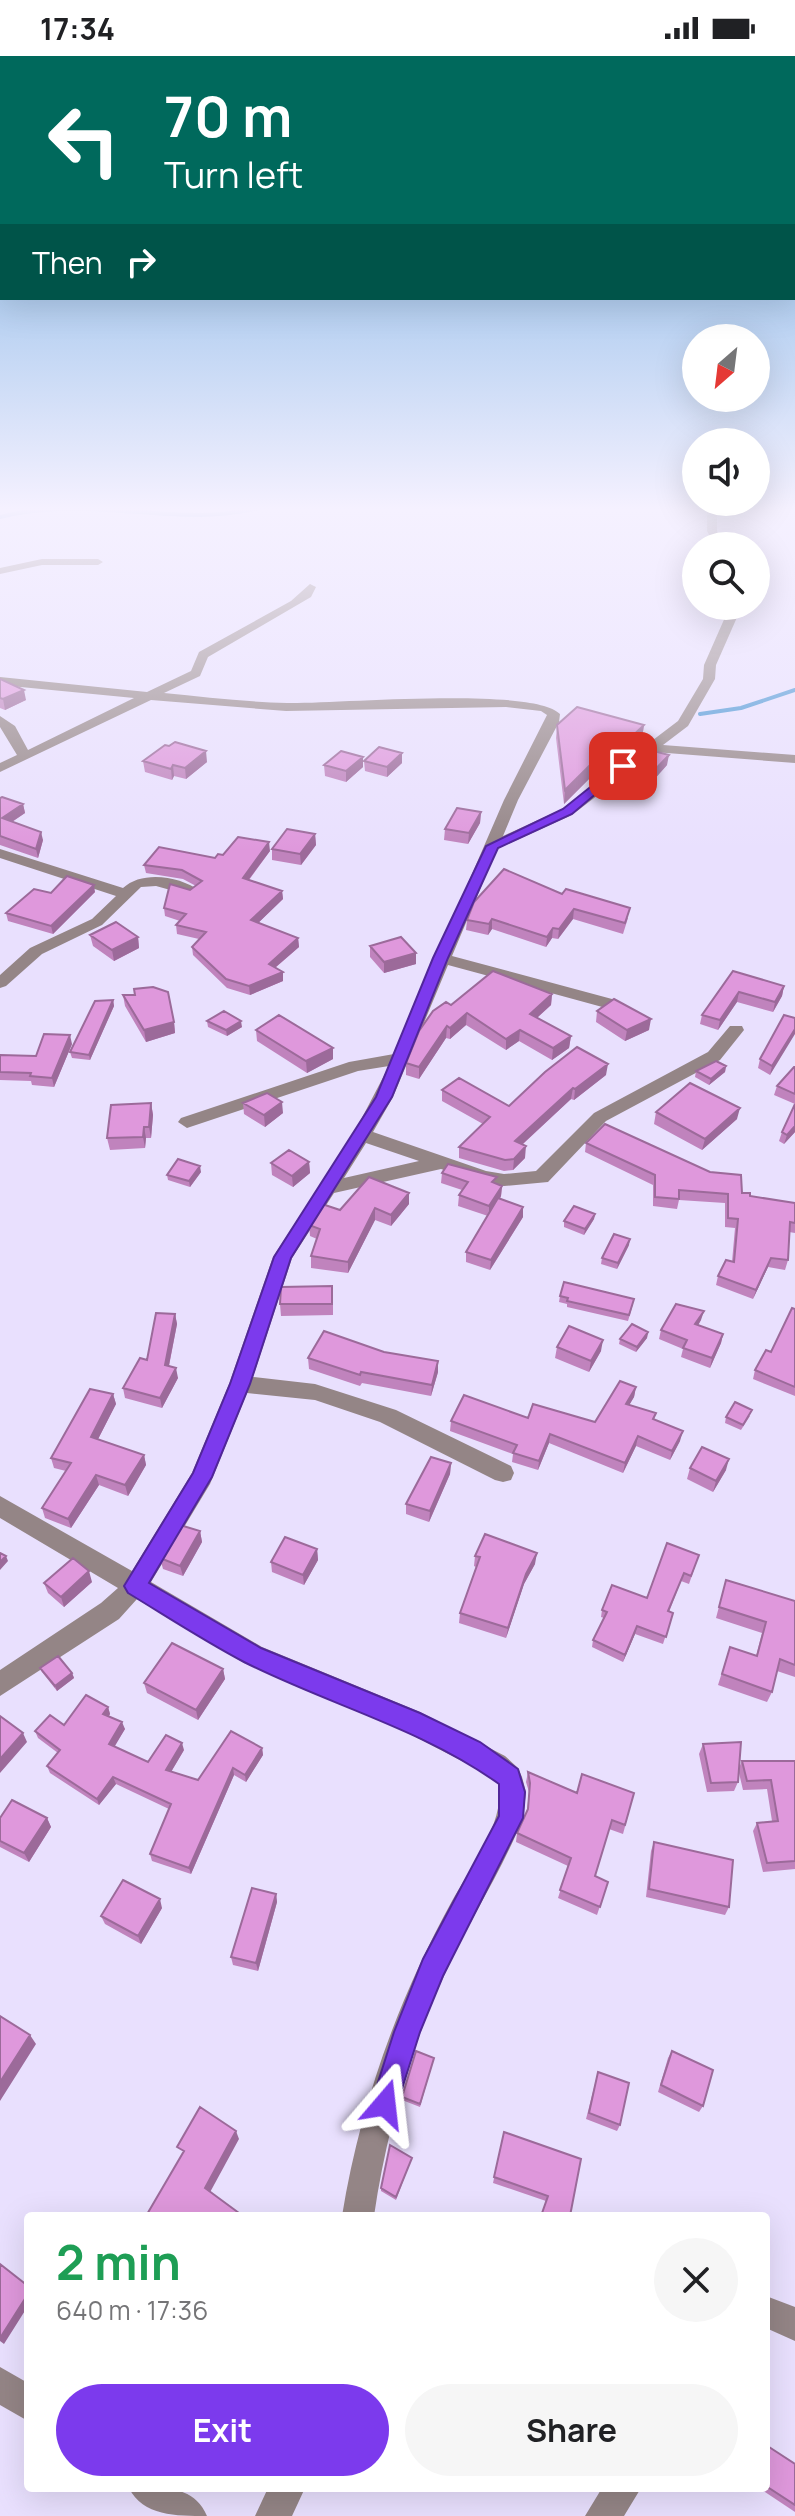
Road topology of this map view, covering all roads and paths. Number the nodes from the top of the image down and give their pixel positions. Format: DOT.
graph roads {
  1 [pos="264,621"];
  2 [pos="730,621"];
  3 [pos="0,681"];
  4 [pos="149,696"];
  5 [pos="0,720"];
  6 [pos="653,748"];
  7 [pos="25,757"];
  8 [pos="795,759"];
  9 [pos="0,768"];
  10 [pos="493,846"];
  11 [pos="0,853"];
  12 [pos="192,891"];
  13 [pos="126,894"];
  14 [pos="441,958"];
  15 [pos="0,983"];
  16 [pos="606,1003"];
  17 [pos="736,1030"];
  18 [pos="397,1059"];
  19 [pos="187,1122"];
  20 [pos="362,1135"];
  21 [pos="442,1163"];
  22 [pos="326,1188"];
  23 [pos="240,1384"];
  24 [pos="503,1473"];
  25 [pos="0,1506"];
  26 [pos="135,1586"];
  27 [pos="0,1684"];
  28 [pos="359,2212"];
  29 [pos="770,2314"];
  30 [pos="795,2324"];
  31 [pos="0,2384"];
  32 [pos="24,2401"];
  33 [pos="153,2492"];
  34 [pos="285,2492"];
  35 [pos="620,2492"];
  36 [pos="189,2516"];
  37 [pos="273,2516"];
  38 [pos="603,2516"];
  1 -- 4 [label="street"];
  2 -- 6 [label="street"];
  3 -- 4 [label="street"];
  4 -- 7 [label="street"];
  4 -- 10 [label="street"];
  5 -- 7 [label="street"];
  6 -- 8 [label="street"];
  6 -- 10 [label="street"];
  7 -- 9 [label="street"];
  10 -- 14 [label="street"];
  11 -- 13 [label="street"];
  12 -- 13 [label="street"];
  13 -- 15 [label="street"];
  14 -- 16 [label="street"];
  14 -- 18 [label="street"];
  17 -- 21 [label="street"];
  18 -- 19 [label="street"];
  18 -- 20 [label="street"];
  20 -- 21 [label="street"];
  20 -- 22 [label="street"];
  21 -- 22 [label="street"];
  22 -- 23 [label="street"];
  23 -- 24 [label="street"];
  23 -- 26 [label="street"];
  25 -- 26 [label="street"];
  26 -- 27 [label="street"];
  26 -- 28 [label="street"];
  29 -- 30 [label="street"];
  31 -- 32 [label="street"];
  33 -- 36 [label="street"];
  34 -- 37 [label="street"];
  35 -- 38 [label="street"];
}
